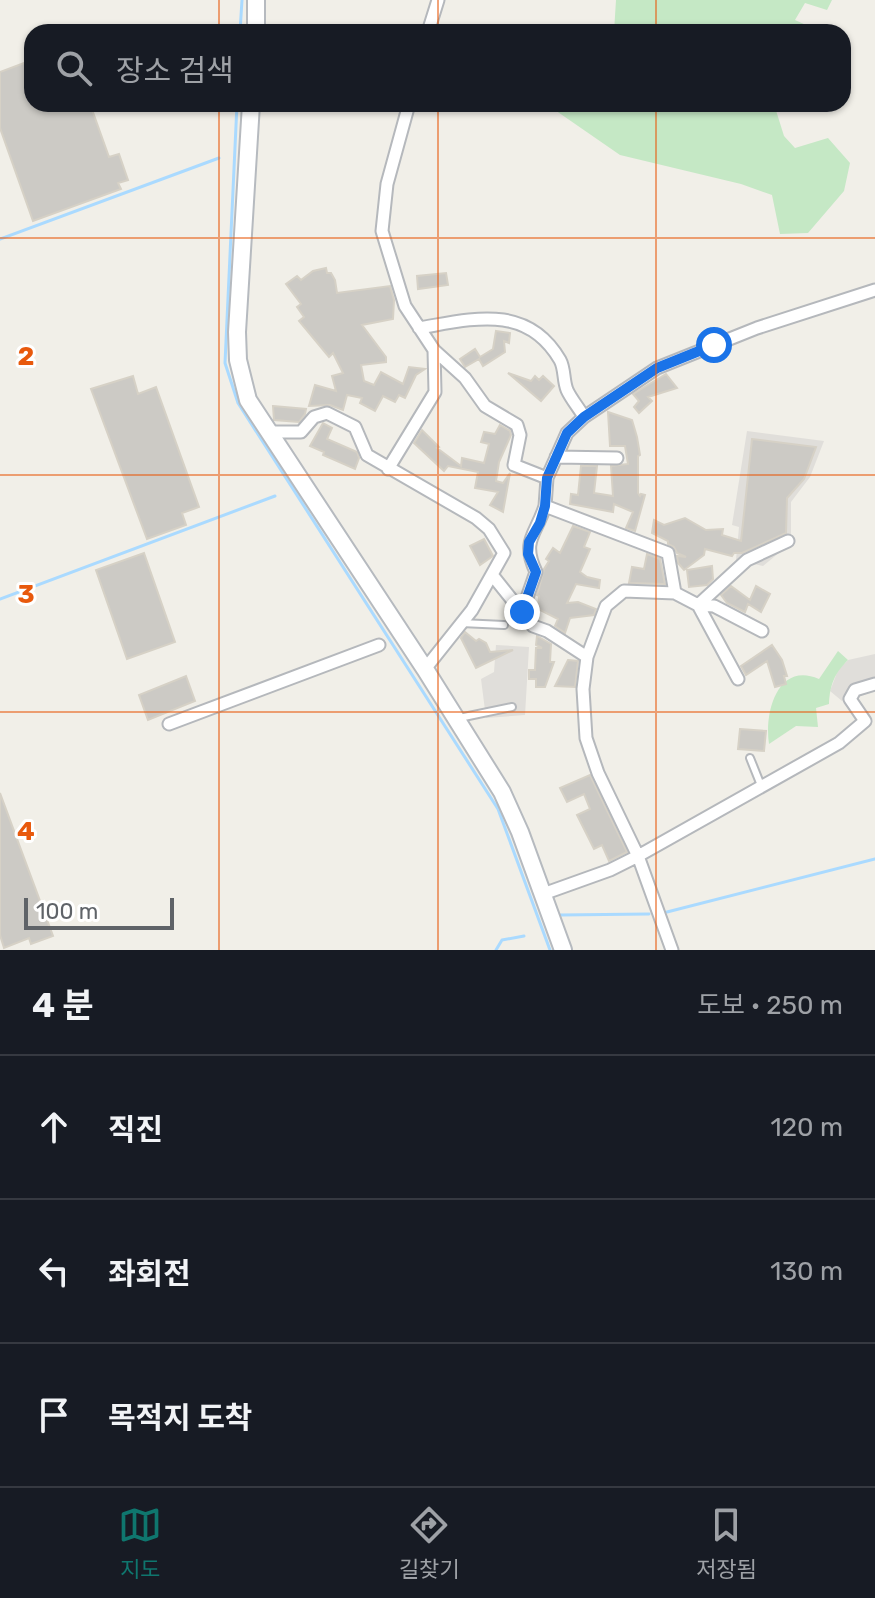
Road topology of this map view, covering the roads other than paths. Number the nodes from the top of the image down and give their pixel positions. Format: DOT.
graph roads {
  1 [pos="256,0"];
  2 [pos="438,0"];
  3 [pos="256,24"];
  4 [pos="430,24"];
  5 [pos="251,112"];
  6 [pos="407,112"];
  7 [pos="875,290"];
  8 [pos="419,328"];
  9 [pos="434,350"];
  10 [pos="584,417"];
  11 [pos="270,432"];
  12 [pos="556,457"];
  13 [pos="617,458"];
  14 [pos="388,469"];
  15 [pos="547,478"];
  16 [pos="545,506"];
  17 [pos="788,541"];
  18 [pos="493,576"];
  19 [pos="675,593"];
  20 [pos="698,605"];
  21 [pos="522,612"];
  22 [pos="461,623"];
  23 [pos="504,625"];
  24 [pos="762,631"];
  25 [pos="379,645"];
  26 [pos="587,657"];
  27 [pos="425,669"];
  28 [pos="738,679"];
  29 [pos="875,684"];
  30 [pos="512,707"];
  31 [pos="456,719"];
  32 [pos="169,724"];
  33 [pos="750,758"];
  34 [pos="762,788"];
  35 [pos="638,856"];
  36 [pos="543,894"];
  37 [pos="563,950"];
  38 [pos="672,950"];
  1 -- 3 [label="street"];
  2 -- 4 [label="street"];
  5 -- 11 [label="street"];
  6 -- 8 [label="street"];
  7 -- 10 [label="street"];
  8 -- 9 [label="street"];
  8 -- 10 [label="street"];
  9 -- 14 [label="street"];
  9 -- 15 [label="street"];
  10 -- 12 [label="street"];
  11 -- 14 [label="street"];
  11 -- 27 [label="street"];
  12 -- 13 [label="street"];
  12 -- 15 [label="street"];
  14 -- 18 [label="street"];
  15 -- 16 [label="street"];
  16 -- 19 [label="street"];
  16 -- 21 [label="street"];
  17 -- 20 [label="street"];
  18 -- 21 [label="street"];
  18 -- 22 [label="street"];
  19 -- 20 [label="street"];
  19 -- 26 [label="street"];
  20 -- 24 [label="street"];
  20 -- 28 [label="street"];
  21 -- 26 [label="street"];
  22 -- 23 [label="lane"];
  22 -- 27 [label="street"];
  25 -- 32 [label="street"];
  26 -- 35 [label="street"];
  27 -- 31 [label="street"];
  29 -- 34 [label="street"];
  30 -- 31 [label="lane"];
  31 -- 36 [label="street"];
  33 -- 34 [label="lane"];
  34 -- 35 [label="street"];
  35 -- 36 [label="street"];
  35 -- 38 [label="street"];
  36 -- 37 [label="street"];
}
